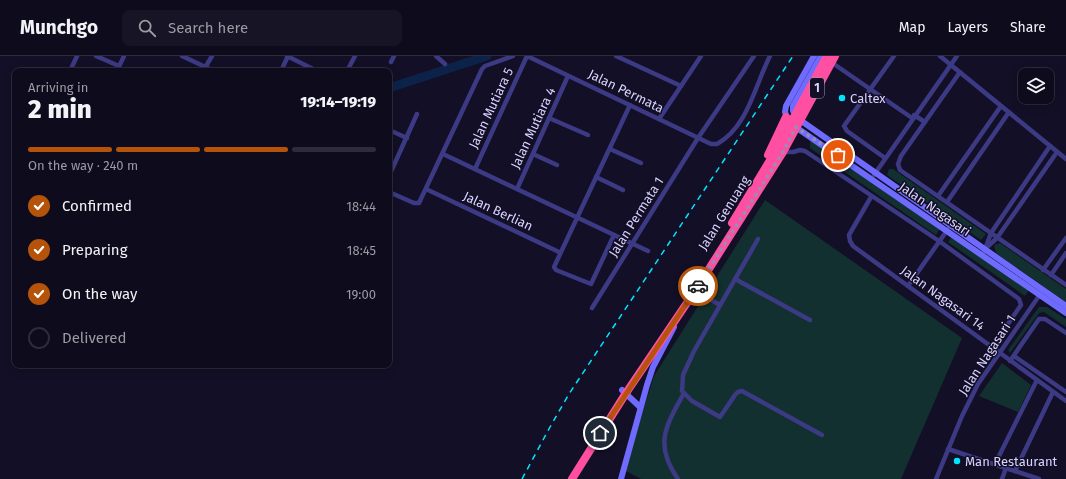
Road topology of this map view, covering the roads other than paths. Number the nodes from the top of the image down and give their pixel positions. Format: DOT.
graph roads {
  1 [pos="78,56"];
  2 [pos="96,56"];
  3 [pos="124,56"];
  4 [pos="182,56"];
  5 [pos="212,56"];
  6 [pos="288,56"];
  7 [pos="355,56"];
  8 [pos="394,56"];
  9 [pos="436,56"];
  10 [pos="513,56"];
  11 [pos="527,56"];
  12 [pos="616,56"];
  13 [pos="701,56"];
  14 [pos="754,56"];
  15 [pos="770,56"];
  16 [pos="814,56"];
  17 [pos="821,56"];
  18 [pos="894,56"];
  19 [pos="940,56"];
  20 [pos="957,56"];
  21 [pos="831,58"];
  22 [pos="391,62"];
  23 [pos="444,64"];
  24 [pos="951,64"];
  25 [pos="72,68"];
  26 [pos="116,68"];
  27 [pos="118,68"];
  28 [pos="202,68"];
  29 [pos="205,68"];
  30 [pos="282,68"];
  31 [pos="311,68"];
  32 [pos="349,68"];
  33 [pos="960,72"];
  34 [pos="568,76"];
  35 [pos="681,86"];
  36 [pos="871,88"];
  37 [pos="630,105"];
  38 [pos="1001,106"];
  39 [pos="1009,112"];
  40 [pos="417,114"];
  41 [pos="913,117"];
  42 [pos="549,118"];
  43 [pos="659,119"];
  44 [pos="793,121"];
  45 [pos="925,122"];
  46 [pos="392,131"];
  47 [pos="588,136"];
  48 [pos="407,138"];
  49 [pos="698,138"];
  50 [pos="1050,146"];
  51 [pos="610,149"];
  52 [pos="783,152"];
  53 [pos="1057,152"];
  54 [pos="443,154"];
  55 [pos="532,154"];
  56 [pos="885,158"];
  57 [pos="1066,159"];
  58 [pos="641,163"];
  59 [pos="557,166"];
  60 [pos="475,169"];
  61 [pos="392,170"];
  62 [pos="874,175"];
  63 [pos="596,177"];
  64 [pos="426,189"];
  65 [pos="517,189"];
  66 [pos="623,190"];
  67 [pos="392,193"];
  68 [pos="938,196"];
  69 [pos="871,197"];
  70 [pos="947,202"];
  71 [pos="577,217"];
  72 [pos="949,227"];
  73 [pos="991,233"];
  74 [pos="614,235"];
  75 [pos="997,238"];
  76 [pos="1066,238"];
  77 [pos="758,239"];
  78 [pos="939,241"];
  79 [pos="632,243"];
  80 [pos="648,251"];
  81 [pos="560,252"];
  82 [pos="983,252"];
  83 [pos="1066,253"];
  84 [pos="1043,270"];
  85 [pos="1051,275"];
  86 [pos="735,279"];
  87 [pos="1066,285"];
  88 [pos="908,286"];
  89 [pos="695,291"];
  90 [pos="1042,293"];
  91 [pos="1018,297"];
  92 [pos="720,305"];
  93 [pos="1066,306"];
  94 [pos="592,308"];
  95 [pos="1066,313"];
  96 [pos="810,320"];
  97 [pos="1066,333"];
  98 [pos="992,347"];
  99 [pos="1000,352"];
  100 [pos="1014,356"];
  101 [pos="1010,361"];
  102 [pos="1037,380"];
  103 [pos="624,392"];
  104 [pos="1053,392"];
  105 [pos="1066,392"];
  106 [pos="684,393"];
  107 [pos="1066,401"];
  108 [pos="640,407"];
  109 [pos="822,435"];
  110 [pos="948,449"];
  111 [pos="994,464"];
  112 [pos="1006,468"];
  113 [pos="1015,471"];
  114 [pos="567,479"];
  115 [pos="572,479"];
  116 [pos="621,479"];
  117 [pos="678,479"];
  118 [pos="936,479"];
  119 [pos="1002,479"];
  120 [pos="1039,479"];
  1 -- 25 [label="street"];
  2 -- 26 [label="street"];
  3 -- 27 [label="street"];
  4 -- 28 [label="street"];
  5 -- 29 [label="street"];
  6 -- 30 [label="street"];
  6 -- 31 [label="street"];
  7 -- 32 [label="street"];
  8 -- 22 [label="street"];
  9 -- 23 [label="street"];
  10 -- 54 [label="street"];
  11 -- 34 [label="street, Jalan Permata"];
  11 -- 60 [label="street, Jalan Mutiara 5"];
  12 -- 35 [label="street"];
  13 -- 35 [label="street"];
  14 -- 49 [label="street, Jalan Permata 1"];
  15 -- 49 [label="street, Jalan Permata"];
  16 -- 44 [label="street"];
  17 -- 44 [label="street"];
  18 -- 36 [label="street"];
  19 -- 24 [label="street"];
  20 -- 24 [label="street"];
  21 -- 36 [label="street"];
  21 -- 44 [label="highway, Jalan Genuang / 1"];
  24 -- 33 [label="street"];
  24 -- 41 [label="street"];
  33 -- 38 [label="street"];
  33 -- 45 [label="street"];
  34 -- 37 [label="street, Jalan Permata"];
  34 -- 42 [label="street, Jalan Mutiara 4"];
  35 -- 43 [label="street"];
  36 -- 41 [label="street"];
  36 -- 56 [label="street"];
  37 -- 43 [label="street, Jalan Permata"];
  37 -- 51 [label="street"];
  38 -- 39 [label="street"];
  38 -- 68 [label="street"];
  39 -- 50 [label="street"];
  39 -- 70 [label="street"];
  40 -- 48 [label="street"];
  41 -- 45 [label="street"];
  41 -- 56 [label="street"];
  42 -- 47 [label="street"];
  42 -- 55 [label="street, Jalan Mutiara 4"];
  43 -- 49 [label="street, Jalan Permata"];
  44 -- 52 [label="highway, Jalan Genuang / 1"];
  44 -- 62 [label="street, Jalan Nagasari"];
  44 -- 103 [label="highway, Jalan Genuang / 1"];
  45 -- 68 [label="street"];
  46 -- 48 [label="street"];
  48 -- 61 [label="street"];
  49 -- 79 [label="street, Jalan Permata 1"];
  50 -- 53 [label="street"];
  50 -- 73 [label="street"];
  51 -- 58 [label="street"];
  51 -- 63 [label="street"];
  52 -- 69 [label="street, Jalan Nagasari"];
  52 -- 89 [label="highway, Jalan Genuang / 1"];
  53 -- 57 [label="street"];
  53 -- 75 [label="street"];
  54 -- 60 [label="street, Jalan Mutiara 4"];
  54 -- 64 [label="street"];
  55 -- 59 [label="street"];
  55 -- 65 [label="street, Jalan Mutiara 4"];
  56 -- 62 [label="street"];
  60 -- 65 [label="street, Jalan Mutiara 4"];
  62 -- 72 [label="street, Jalan Nagasari"];
  63 -- 66 [label="street"];
  63 -- 71 [label="street"];
  64 -- 67 [label="street"];
  64 -- 81 [label="street, Jalan Berlian"];
  65 -- 71 [label="street, Jalan Mutiara 4"];
  68 -- 70 [label="street"];
  69 -- 78 [label="street, Jalan Nagasari"];
  69 -- 88 [label="street, Jalan Nagasari 14"];
  70 -- 73 [label="street"];
  71 -- 74 [label="street, Jalan Mutiara 4"];
  71 -- 81 [label="street"];
  72 -- 78 [label="street"];
  72 -- 82 [label="street, Jalan Nagasari"];
  73 -- 75 [label="street"];
  73 -- 82 [label="street"];
  74 -- 79 [label="street, Jalan Mutiara 4"];
  74 -- 81 [label="street"];
  75 -- 82 [label="street"];
  75 -- 84 [label="street"];
  76 -- 84 [label="street"];
  77 -- 86 [label="street"];
  78 -- 88 [label="street"];
  78 -- 91 [label="street, Jalan Nagasari"];
  79 -- 80 [label="street, Jalan Mutiara 4"];
  79 -- 94 [label="street, Jalan Permata 1"];
  82 -- 90 [label="street, Jalan Nagasari"];
  83 -- 85 [label="street"];
  84 -- 85 [label="street"];
  85 -- 87 [label="street"];
  86 -- 92 [label="street"];
  86 -- 96 [label="street"];
  88 -- 98 [label="street, Jalan Nagasari 14"];
  89 -- 92 [label="street"];
  89 -- 103 [label="highway, Jalan Genuang / 1"];
  89 -- 108 [label="street"];
  90 -- 93 [label="street, Jalan Nagasari"];
  90 -- 95 [label="street, Jalan Nagasari"];
  90 -- 99 [label="street, Jalan Nagasari 1"];
  91 -- 98 [label="street, Jalan Nagasari 1"];
  92 -- 106 [label="street"];
  97 -- 100 [label="street"];
  98 -- 99 [label="street, Jalan Nagasari 14"];
  99 -- 101 [label="street, Jalan Nagasari 14"];
  99 -- 110 [label="street, Jalan Nagasari 1"];
  100 -- 101 [label="street"];
  100 -- 105 [label="street"];
  101 -- 102 [label="street, Jalan Nagasari 14"];
  102 -- 104 [label="street, Jalan Nagasari 14"];
  102 -- 111 [label="street"];
  103 -- 108 [label="street"];
  103 -- 114 [label="highway, Jalan Genuang / 1"];
  103 -- 115 [label="highway, Jalan Genuang / 1"];
  104 -- 107 [label="street, Jalan Nagasari 14"];
  104 -- 113 [label="street"];
  106 -- 109 [label="street"];
  106 -- 117 [label="street"];
  108 -- 116 [label="street"];
  110 -- 111 [label="street"];
  110 -- 118 [label="street, Jalan Nagasari 1"];
  111 -- 112 [label="street"];
  112 -- 113 [label="street"];
  112 -- 119 [label="street"];
  113 -- 120 [label="street"];
}
